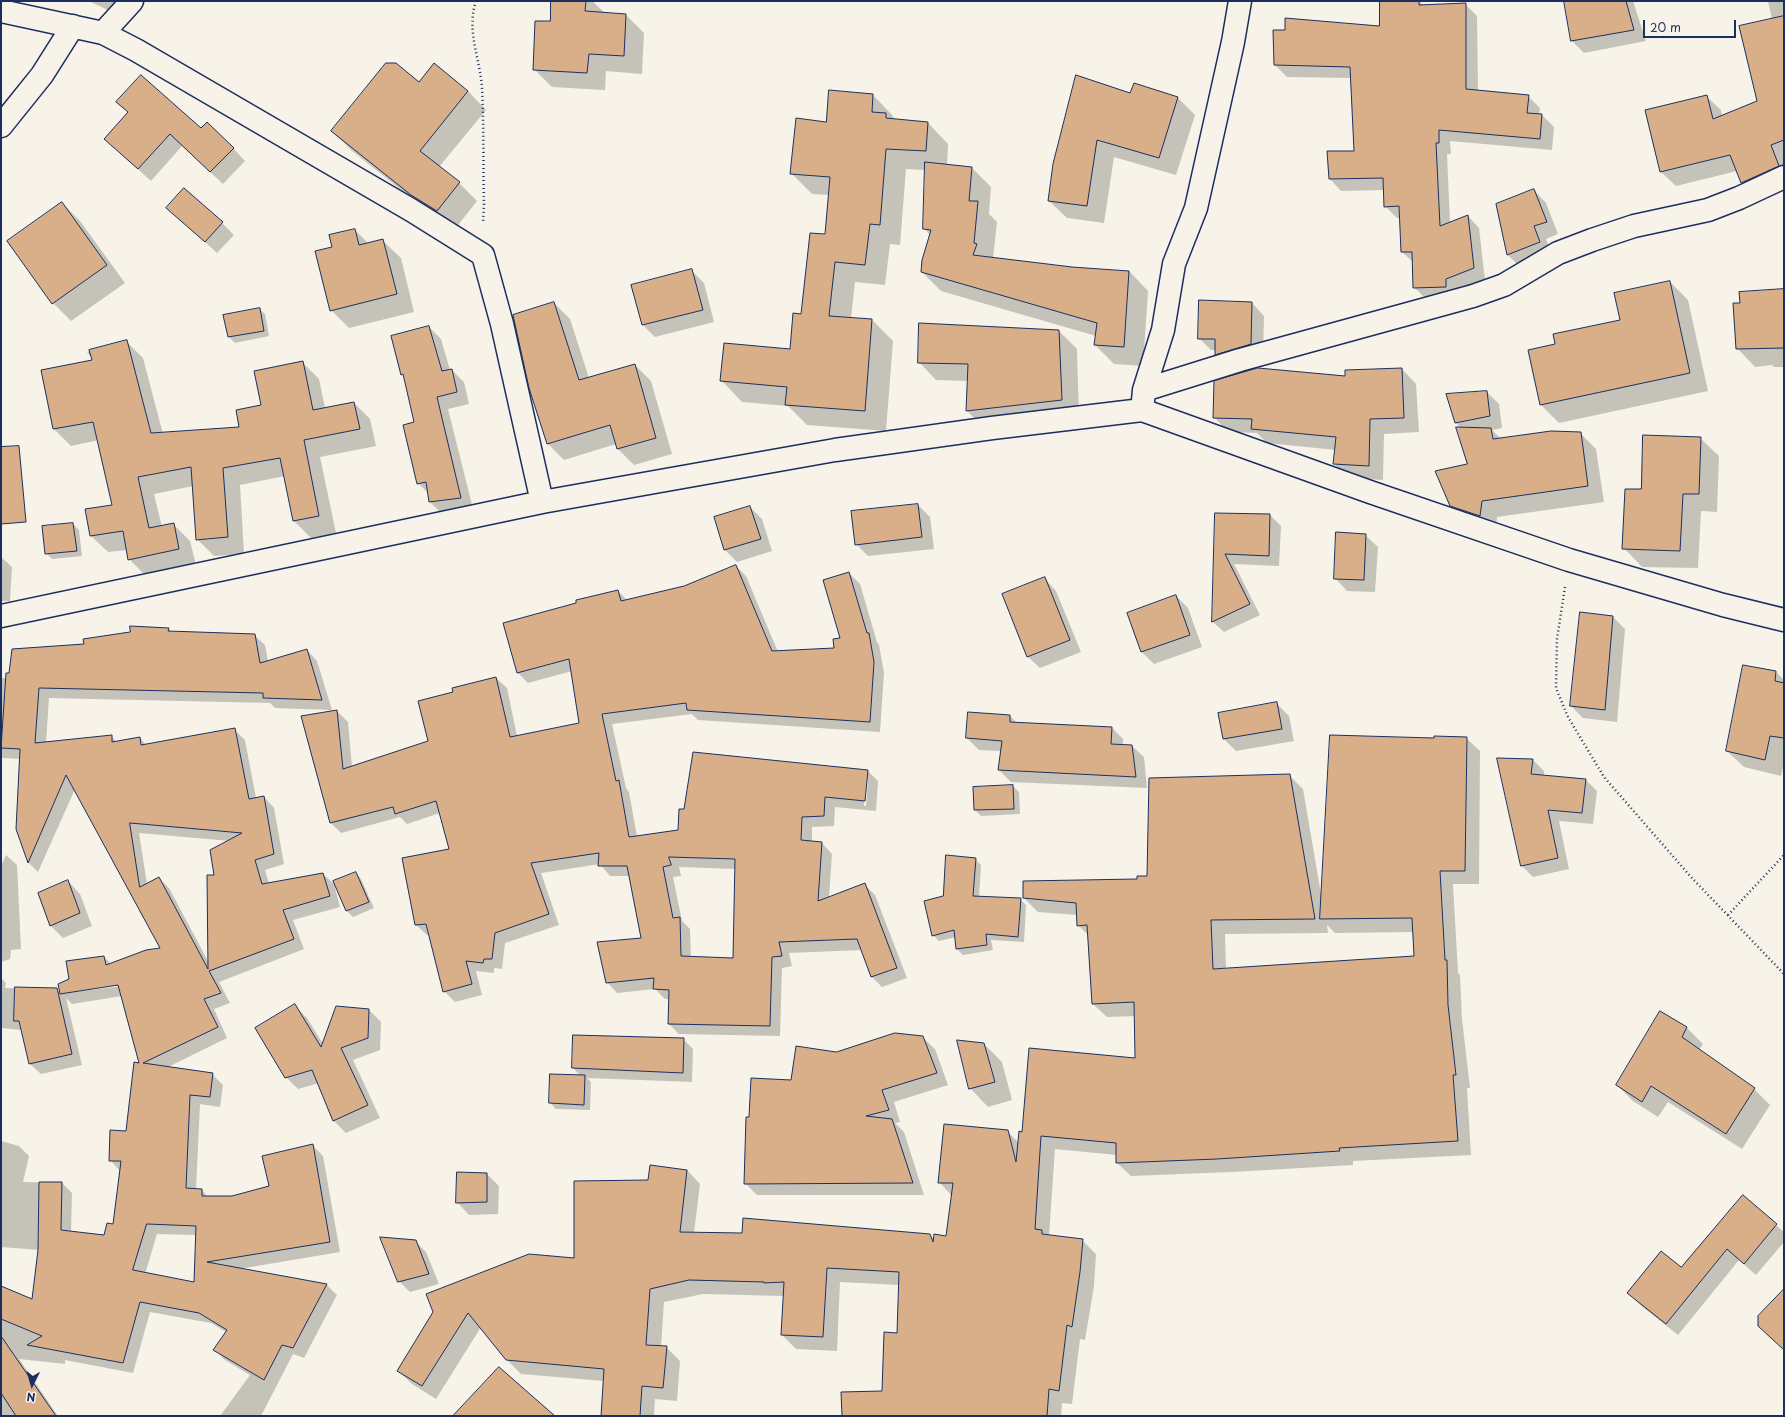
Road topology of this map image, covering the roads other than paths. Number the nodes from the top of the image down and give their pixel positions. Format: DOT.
graph roads {
  1 [pos="132,1"];
  2 [pos="1240,1"];
  3 [pos="1,11"];
  4 [pos="73,26"];
  5 [pos="103,34"];
  6 [pos="1,126"];
  7 [pos="1784,177"];
  8 [pos="1143,400"];
  9 [pos="542,502"];
  10 [pos="1,616"];
  11 [pos="1784,620"];
  1 -- 5 [label="street"];
  2 -- 8 [label="street"];
  3 -- 4 [label="street"];
  4 -- 5 [label="street"];
  4 -- 6 [label="street"];
  5 -- 9 [label="street"];
  7 -- 8 [label="street"];
  8 -- 9 [label="street"];
  8 -- 11 [label="street"];
  9 -- 10 [label="street"];
}
